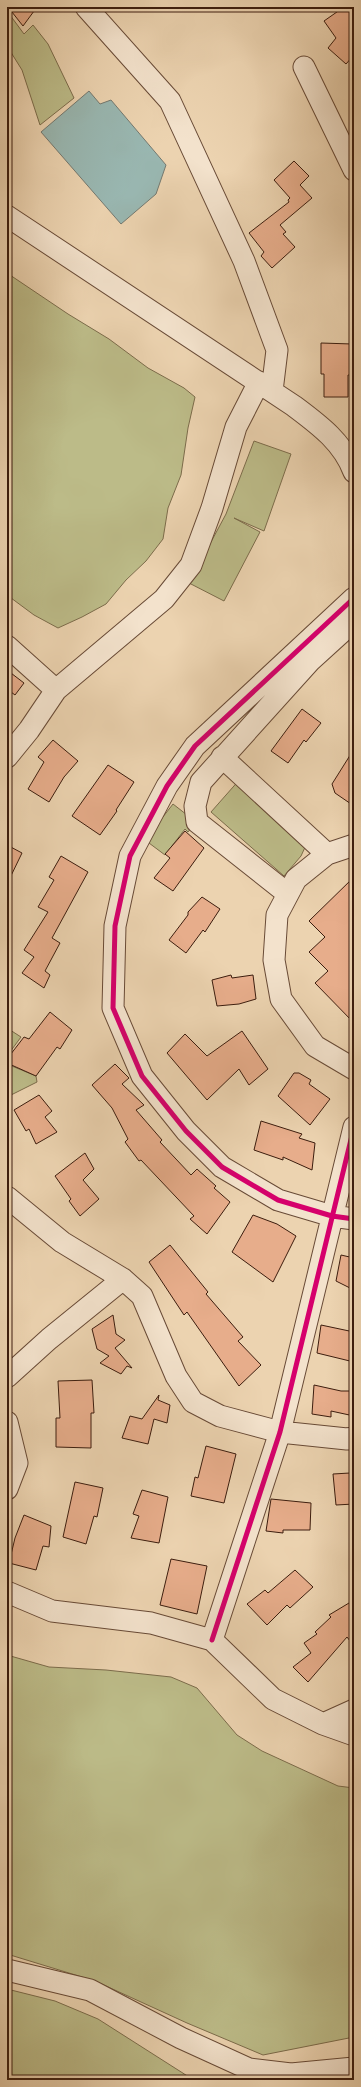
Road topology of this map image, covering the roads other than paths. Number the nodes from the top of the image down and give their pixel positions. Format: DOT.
graph roads {
  1 [pos="86,7"];
  2 [pos="304,67"];
  3 [pos="354,170"];
  4 [pos="7,216"];
  5 [pos="265,386"];
  6 [pos="354,472"];
  7 [pos="354,598"];
  8 [pos="354,620"];
  9 [pos="7,646"];
  10 [pos="56,690"];
  11 [pos="222,757"];
  12 [pos="7,758"];
  13 [pos="354,845"];
  14 [pos="327,854"];
  15 [pos="288,894"];
  16 [pos="354,1069"];
  17 [pos="354,1127"];
  18 [pos="7,1197"];
  19 [pos="332,1216"];
  20 [pos="354,1220"];
  21 [pos="123,1279"];
  22 [pos="7,1377"];
  23 [pos="7,1422"];
  24 [pos="280,1432"];
  25 [pos="354,1438"];
  26 [pos="7,1489"];
  27 [pos="7,1592"];
  28 [pos="212,1640"];
  29 [pos="354,1710"];
  30 [pos="323,1724"];
  31 [pos="354,1735"];
  32 [pos="7,1970"];
  33 [pos="354,2068"];
  1 -- 5 [label="street"];
  2 -- 3 [label="street"];
  4 -- 5 [label="street"];
  5 -- 6 [label="street"];
  5 -- 10 [label="street"];
  7 -- 19 [label="street"];
  8 -- 11 [label="street"];
  9 -- 10 [label="street"];
  10 -- 12 [label="street"];
  11 -- 14 [label="street"];
  11 -- 15 [label="street"];
  13 -- 14 [label="street"];
  14 -- 15 [label="street"];
  15 -- 16 [label="street"];
  17 -- 19 [label="street"];
  18 -- 21 [label="street"];
  19 -- 20 [label="street"];
  19 -- 24 [label="street"];
  21 -- 22 [label="street"];
  21 -- 24 [label="street"];
  23 -- 26 [label="street"];
  24 -- 25 [label="street"];
  24 -- 28 [label="street"];
  27 -- 28 [label="street"];
  28 -- 30 [label="street"];
  29 -- 30 [label="street"];
  30 -- 31 [label="street"];
  32 -- 33 [label="street"];
}
